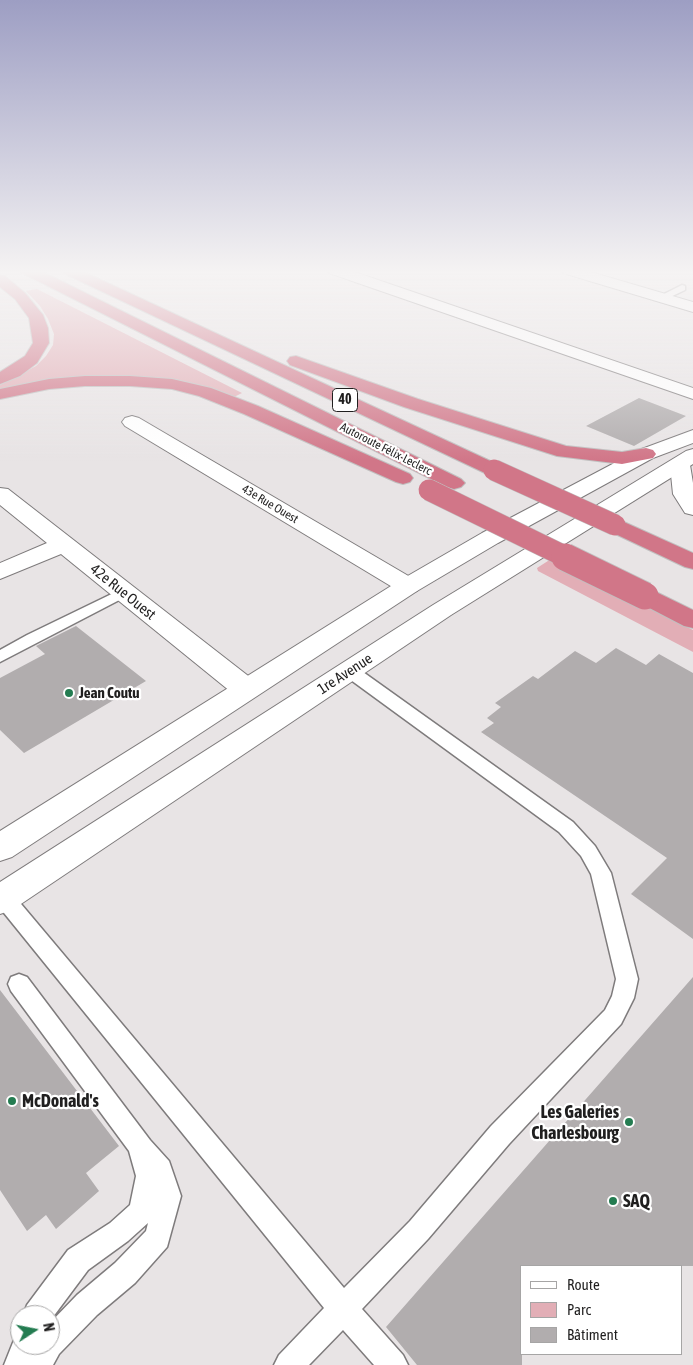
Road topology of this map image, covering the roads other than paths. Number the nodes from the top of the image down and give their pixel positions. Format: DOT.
graph roads {
  1 [pos="40,334"];
  2 [pos="155,334"];
  3 [pos="203,334"];
  4 [pos="206,334"];
  5 [pos="518,334"];
  6 [pos="0,379"];
  7 [pos="0,394"];
  8 [pos="693,394"];
  9 [pos="132,422"];
  10 [pos="693,436"];
  11 [pos="646,454"];
  12 [pos="686,460"];
  13 [pos="0,494"];
  14 [pos="693,508"];
  15 [pos="64,544"];
  16 [pos="689,560"];
  17 [pos="0,572"];
  18 [pos="408,586"];
  19 [pos="647,587"];
  20 [pos="124,592"];
  21 [pos="693,599"];
  22 [pos="693,620"];
  23 [pos="0,657"];
  24 [pos="350,671"];
  25 [pos="246,689"];
  26 [pos="0,848"];
  27 [pos="2,899"];
  28 [pos="19,984"];
  29 [pos="140,1144"];
  30 [pos="45,1305"];
  31 [pos="343,1309"];
  32 [pos="60,1333"];
  33 [pos="289,1365"];
  34 [pos="393,1365"];
  1 -- 6 [label="highway"];
  2 -- 19 [label="highway, Autoroute Félix-Leclerc / 40"];
  3 -- 16 [label="highway, Autoroute Félix-Leclerc / 40, bridge"];
  4 -- 11 [label="highway"];
  5 -- 8 [label="street"];
  7 -- 19 [label="highway, bridge"];
  9 -- 18 [label="street, 43e Rue Ouest"];
  10 -- 11 [label="street"];
  11 -- 18 [label="street"];
  12 -- 14 [label="street"];
  12 -- 24 [label="street, 1re Avenue"];
  13 -- 15 [label="street, 42e Rue Ouest"];
  15 -- 17 [label="street"];
  15 -- 20 [label="street, 42e Rue Ouest"];
  18 -- 25 [label="street"];
  19 -- 21 [label="highway, Autoroute Félix-Leclerc / 40"];
  19 -- 22 [label="highway"];
  20 -- 23 [label="lane"];
  20 -- 25 [label="street, 42e Rue Ouest"];
  24 -- 27 [label="street, 1re Avenue"];
  24 -- 31 [label="lane"];
  25 -- 26 [label="street"];
  27 -- 31 [label="lane"];
  28 -- 29 [label="lane"];
  29 -- 30 [label="lane"];
  29 -- 32 [label="lane"];
  31 -- 33 [label="lane"];
  31 -- 34 [label="lane"];
}
